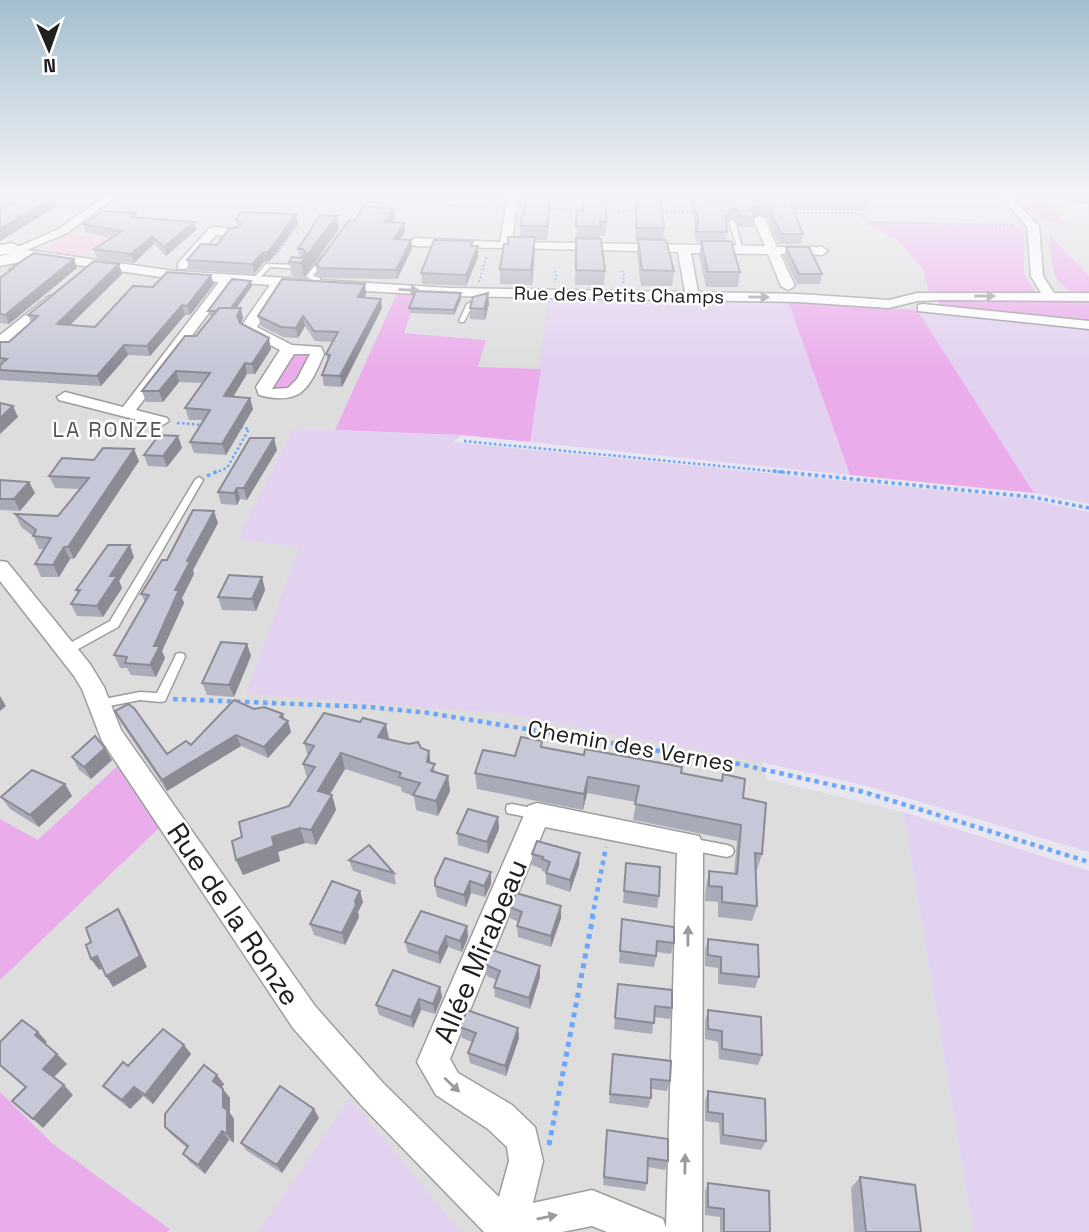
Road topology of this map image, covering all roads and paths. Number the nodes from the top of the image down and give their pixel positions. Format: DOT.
graph roads {
  1 [pos="193,253"];
  2 [pos="276,253"];
  3 [pos="326,253"];
  4 [pos="685,253"];
  5 [pos="773,253"];
  6 [pos="1035,253"];
  7 [pos="7,255"];
  8 [pos="93,264"];
  9 [pos="268,265"];
  10 [pos="304,267"];
  11 [pos="79,273"];
  12 [pos="174,275"];
  13 [pos="228,279"];
  14 [pos="254,281"];
  15 [pos="278,282"];
  16 [pos="316,285"];
  17 [pos="788,286"];
  18 [pos="60,290"];
  19 [pos="482,293"];
  20 [pos="692,296"];
  21 [pos="1050,297"];
  22 [pos="1089,297"];
  23 [pos="889,304"];
  24 [pos="462,321"];
  25 [pos="1089,325"];
  26 [pos="0,342"];
  27 [pos="290,349"];
  28 [pos="65,397"];
  29 [pos="126,413"];
  30 [pos="161,421"];
  31 [pos="209,425"];
  32 [pos="233,427"];
  33 [pos="464,441"];
  34 [pos="199,480"];
  35 [pos="1089,508"];
  36 [pos="0,567"];
  37 [pos="67,650"];
  38 [pos="180,657"];
  39 [pos="161,698"];
  40 [pos="99,704"];
  41 [pos="610,828"];
  42 [pos="690,845"];
  43 [pos="727,851"];
  44 [pos="1089,862"];
  45 [pos="548,1152"];
  46 [pos="508,1232"];
  47 [pos="649,1232"];
  48 [pos="684,1232"];
  1 -- 12 [label="street"];
  2 -- 9 [label="path"];
  3 -- 16 [label="lane"];
  4 -- 20 [label="street"];
  5 -- 17 [label="street"];
  6 -- 21 [label="street"];
  7 -- 8 [label="street, Rue des Petits Champs"];
  8 -- 11 [label="street"];
  8 -- 12 [label="street, Rue des Petits Champs"];
  9 -- 10 [label="lane"];
  9 -- 14 [label="lane"];
  12 -- 13 [label="street, Rue des Petits Champs"];
  13 -- 14 [label="street, Rue des Petits Champs"];
  13 -- 29 [label="street"];
  14 -- 15 [label="street, Rue des Petits Champs"];
  15 -- 16 [label="street, Rue des Petits Champs"];
  15 -- 27 [label="street"];
  16 -- 19 [label="street, Rue des Petits Champs, one-way"];
  18 -- 26 [label="street"];
  19 -- 20 [label="street, Rue des Petits Champs"];
  19 -- 24 [label="lane"];
  20 -- 23 [label="street, Rue des Petits Champs, one-way"];
  21 -- 22 [label="street, Rue des Petits Champs"];
  23 -- 21 [label="street, Rue des Petits Champs, one-way"];
  23 -- 25 [label="street"];
  28 -- 29 [label="street"];
  29 -- 30 [label="street"];
  30 -- 31 [label="path"];
  32 -- 34 [label="path"];
  33 -- 35 [label="path"];
  34 -- 37 [label="lane"];
  36 -- 37 [label="street, Rue de la Ronze"];
  37 -- 40 [label="street, Rue de la Ronze"];
  38 -- 39 [label="lane"];
  39 -- 40 [label="lane"];
  39 -- 44 [label="path, Chemin des Vernes"];
  40 -- 46 [label="street, Rue de la Ronze"];
  41 -- 42 [label="street, Allée Mirabeau"];
  41 -- 45 [label="path"];
  41 -- 46 [label="street, Allée Mirabeau, one-way"];
  42 -- 43 [label="lane"];
  48 -- 42 [label="street, one-way"];
  46 -- 47 [label="street, one-way"];
}
